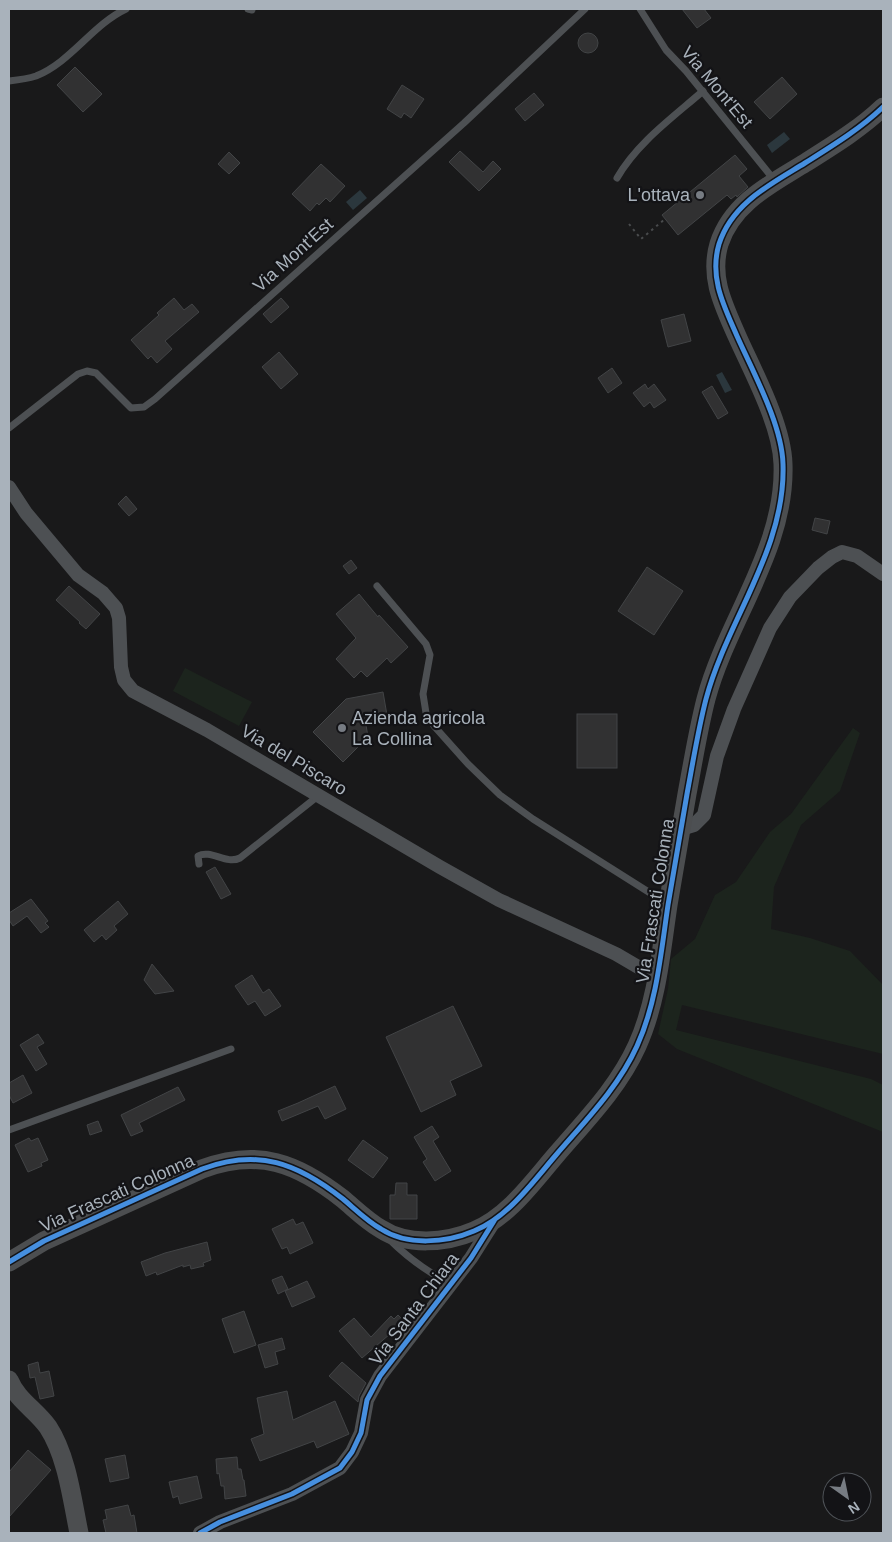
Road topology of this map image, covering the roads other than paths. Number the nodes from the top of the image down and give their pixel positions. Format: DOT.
graph roads {
  1 [pos="126,9"];
  2 [pos="585,9"];
  3 [pos="640,9"];
  4 [pos="9,81"];
  5 [pos="703,91"];
  6 [pos="883,107"];
  7 [pos="616,178"];
  8 [pos="775,181"];
  9 [pos="9,428"];
  10 [pos="9,487"];
  11 [pos="883,574"];
  12 [pos="377,586"];
  13 [pos="318,796"];
  14 [pos="681,829"];
  15 [pos="199,864"];
  16 [pos="668,905"];
  17 [pos="657,978"];
  18 [pos="231,1049"];
  19 [pos="9,1130"];
  20 [pos="495,1219"];
  21 [pos="375,1226"];
  22 [pos="44,1241"];
  23 [pos="9,1247"];
  24 [pos="9,1262"];
  25 [pos="450,1284"];
  26 [pos="9,1380"];
  27 [pos="79,1533"];
  28 [pos="200,1533"];
  1 -- 4 [label="lane"];
  2 -- 9 [label="lane, Via Mont'Est"];
  3 -- 5 [label="lane, Via Mont'Est"];
  5 -- 7 [label="lane"];
  5 -- 8 [label="lane, Via Mont'Est"];
  6 -- 8 [label="street, Via Frascati Colonna"];
  8 -- 14 [label="street, Via Frascati Colonna"];
  10 -- 13 [label="street, Via del Piscaro"];
  11 -- 14 [label="street"];
  12 -- 16 [label="lane"];
  13 -- 15 [label="lane"];
  13 -- 17 [label="street, Via del Piscaro"];
  14 -- 16 [label="street, Via Frascati Colonna"];
  16 -- 17 [label="street, Via Frascati Colonna"];
  17 -- 20 [label="street, Via Frascati Colonna"];
  18 -- 19 [label="lane"];
  20 -- 21 [label="street, Via Frascati Colonna"];
  20 -- 25 [label="street, Via Santa Chiara"];
  21 -- 22 [label="street, Via Frascati Colonna"];
  21 -- 25 [label="lane"];
  22 -- 23 [label="street"];
  22 -- 24 [label="street, Via Frascati Colonna"];
  25 -- 28 [label="street, Via Santa Chiara"];
  26 -- 27 [label="street"];
}
